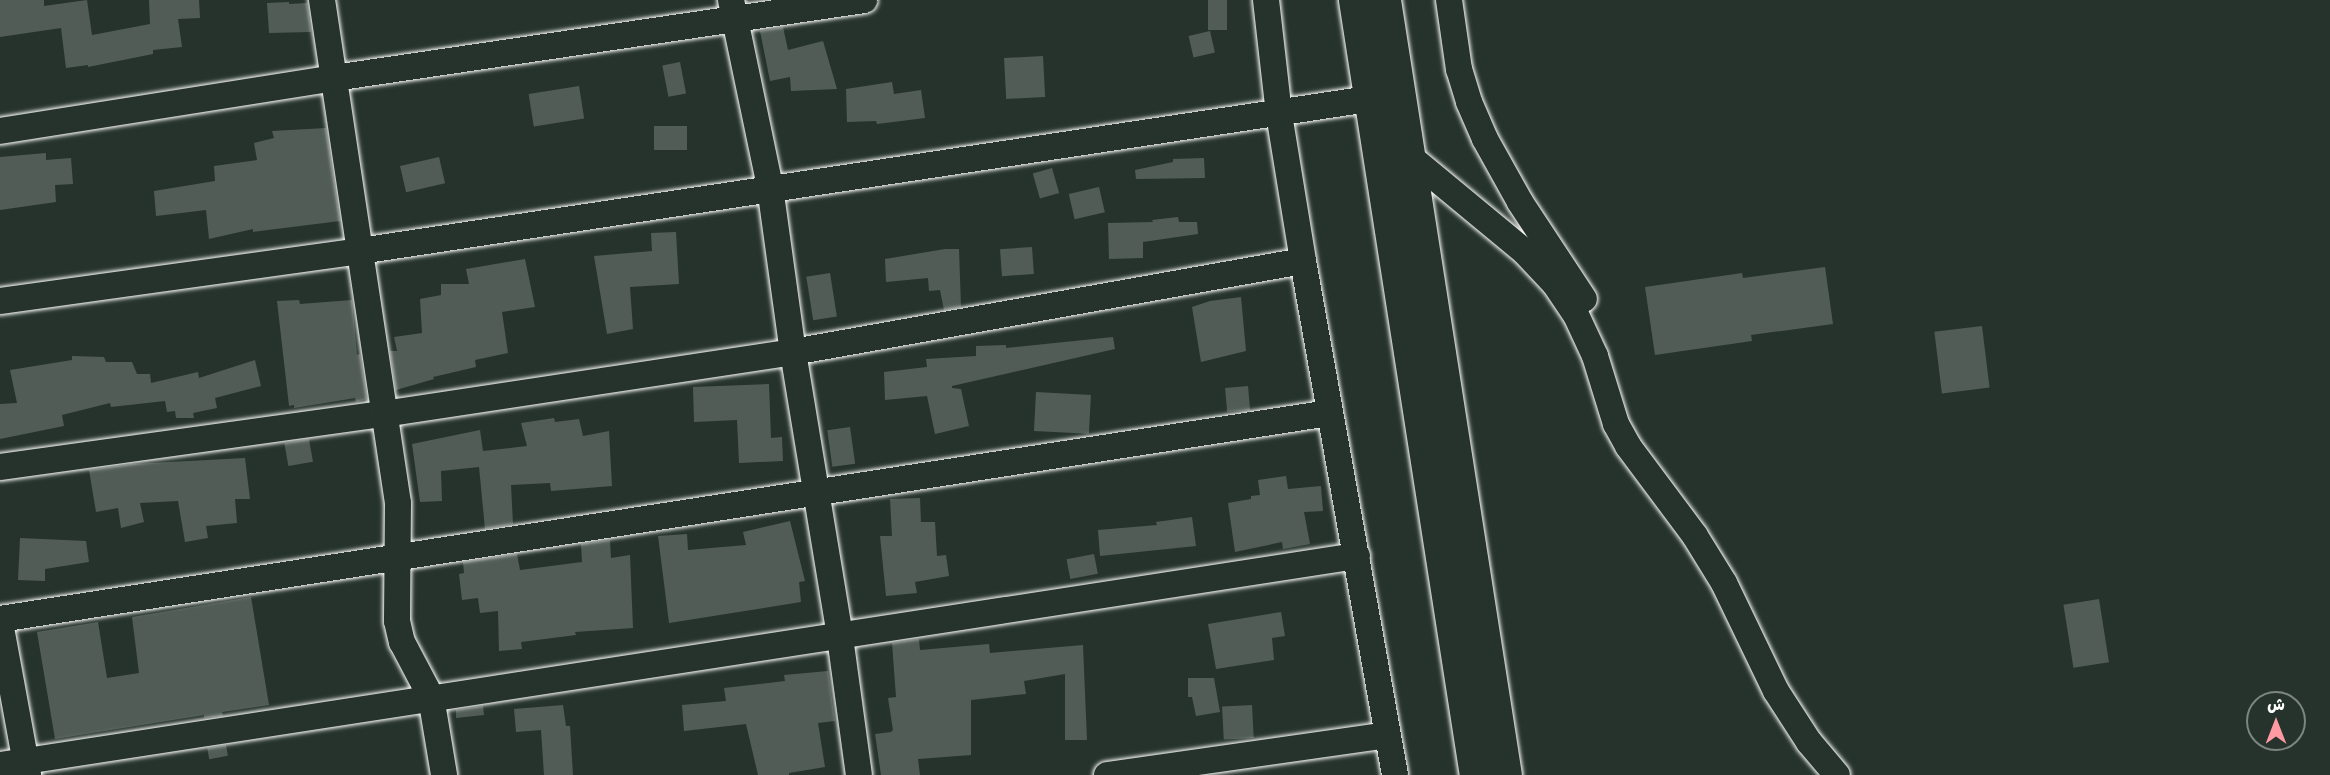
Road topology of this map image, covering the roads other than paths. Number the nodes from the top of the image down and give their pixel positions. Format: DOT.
graph roads {
  1 [pos="322,0"];
  2 [pos="864,0"];
  3 [pos="1266,0"];
  4 [pos="1354,0"];
  5 [pos="1384,0"];
  6 [pos="1449,0"];
  7 [pos="733,10"];
  8 [pos="334,78"];
  9 [pos="1385,97"];
  10 [pos="1279,114"];
  11 [pos="0,131"];
  12 [pos="1409,156"];
  13 [pos="770,188"];
  14 [pos="360,251"];
  15 [pos="1303,261"];
  16 [pos="0,301"];
  17 [pos="793,352"];
  18 [pos="1595,356"];
  19 [pos="1329,413"];
  20 [pos="384,414"];
  21 [pos="0,467"];
  22 [pos="815,492"];
  23 [pos="1358,556"];
  24 [pos="399,557"];
  25 [pos="0,621"];
  26 [pos="840,637"];
  27 [pos="431,697"];
  28 [pos="1387,735"];
  29 [pos="0,765"];
  30 [pos="27,768"];
  31 [pos="1191,769"];
  32 [pos="444,775"];
  33 [pos="859,775"];
  34 [pos="1107,775"];
  35 [pos="1395,775"];
  36 [pos="1476,775"];
  37 [pos="1505,775"];
  38 [pos="1837,775"];
  1 -- 8 [label="street"];
  2 -- 7 [label="street"];
  3 -- 10 [label="street"];
  4 -- 9 [label="highway"];
  5 -- 9 [label="highway"];
  6 -- 18 [label="street"];
  7 -- 8 [label="street"];
  7 -- 13 [label="street"];
  8 -- 11 [label="street"];
  8 -- 14 [label="street"];
  9 -- 10 [label="street"];
  9 -- 12 [label="highway"];
  9 -- 36 [label="highway"];
  10 -- 13 [label="street"];
  10 -- 15 [label="street"];
  12 -- 18 [label="street"];
  12 -- 37 [label="highway"];
  13 -- 14 [label="street"];
  13 -- 17 [label="street"];
  14 -- 16 [label="street"];
  14 -- 20 [label="street"];
  15 -- 17 [label="street"];
  15 -- 19 [label="street"];
  17 -- 20 [label="street"];
  17 -- 22 [label="street"];
  18 -- 38 [label="street"];
  19 -- 22 [label="street"];
  19 -- 23 [label="street"];
  20 -- 21 [label="street"];
  20 -- 24 [label="street"];
  22 -- 24 [label="street"];
  22 -- 26 [label="street"];
  23 -- 26 [label="street"];
  23 -- 28 [label="street"];
  24 -- 25 [label="street"];
  24 -- 27 [label="street"];
  25 -- 30 [label="street"];
  26 -- 27 [label="street"];
  26 -- 33 [label="street"];
  27 -- 30 [label="street"];
  27 -- 32 [label="street"];
  28 -- 31 [label="street"];
  28 -- 35 [label="street"];
  29 -- 30 [label="street"];
  31 -- 34 [label="street"];
}
